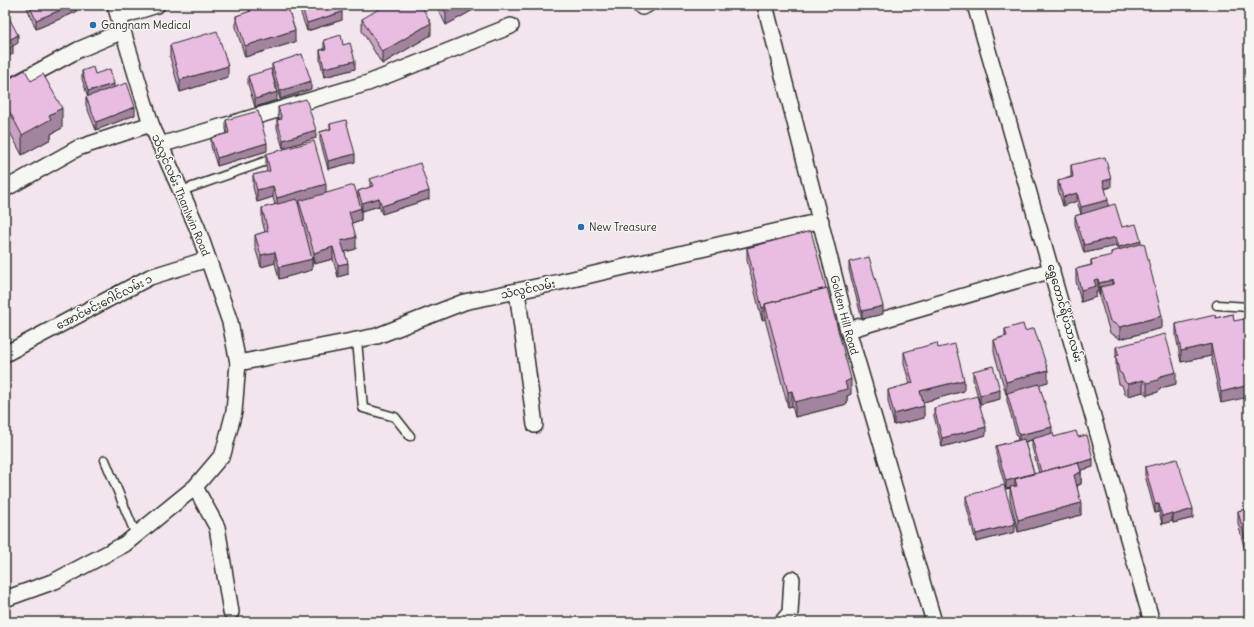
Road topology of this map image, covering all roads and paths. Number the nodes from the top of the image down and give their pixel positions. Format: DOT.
graph roads {
  1 [pos="157,5"];
  2 [pos="765,5"];
  3 [pos="975,5"];
  4 [pos="119,18"];
  5 [pos="511,26"];
  6 [pos="13,85"];
  7 [pos="151,124"];
  8 [pos="160,145"];
  9 [pos="275,158"];
  10 [pos="5,189"];
  11 [pos="181,191"];
  12 [pos="821,221"];
  13 [pos="208,259"];
  14 [pos="1052,270"];
  15 [pos="517,291"];
  16 [pos="1217,305"];
  17 [pos="1249,307"];
  18 [pos="848,330"];
  19 [pos="357,340"];
  20 [pos="5,354"];
  21 [pos="238,363"];
  22 [pos="535,425"];
  23 [pos="410,436"];
  24 [pos="105,460"];
  25 [pos="195,487"];
  26 [pos="136,535"];
  27 [pos="792,579"];
  28 [pos="5,599"];
  29 [pos="231,612"];
  30 [pos="782,622"];
  31 [pos="934,622"];
  32 [pos="1152,622"];
  1 -- 4 [label="street"];
  2 -- 12 [label="street, Golden Hill Road"];
  3 -- 14 [label="street, ရွှေတောင်ရိပ်သာလမ်း"];
  4 -- 6 [label="street"];
  4 -- 7 [label="street, သံလွင်လမ်း Thanlwin Road"];
  5 -- 8 [label="street"];
  7 -- 8 [label="street, သံလွင်လမ်း Thanlwin Road"];
  7 -- 10 [label="street"];
  8 -- 11 [label="street, သံလွင်လမ်း Thanlwin Road"];
  9 -- 11 [label="lane"];
  11 -- 13 [label="street, သံလွင်လမ်း Thanlwin Road"];
  12 -- 15 [label="street, သံလွင်လမ်း"];
  12 -- 18 [label="street, Golden Hill Road"];
  13 -- 20 [label="street, အောင်မင်းဂေါင်လမ်း ၁"];
  13 -- 21 [label="street, သံလွင်လမ်း Thanlwin Road"];
  14 -- 18 [label="street"];
  14 -- 32 [label="street, ရွှေတောင်ရိပ်သာလမ်း"];
  15 -- 19 [label="street, သံလွင်လမ်း"];
  15 -- 22 [label="street"];
  16 -- 17 [label="lane"];
  18 -- 31 [label="street, Golden Hill Road"];
  19 -- 21 [label="street, သံလွင်လမ်း"];
  19 -- 23 [label="lane"];
  21 -- 25 [label="street, သံလွင်လမ်း Thanlwin Road"];
  24 -- 26 [label="lane"];
  25 -- 26 [label="street, သံလွင်လမ်း Thanlwin Road"];
  25 -- 29 [label="street"];
  26 -- 28 [label="street, သံလွင်လမ်း Thanlwin Road"];
  27 -- 30 [label="street"];
}
